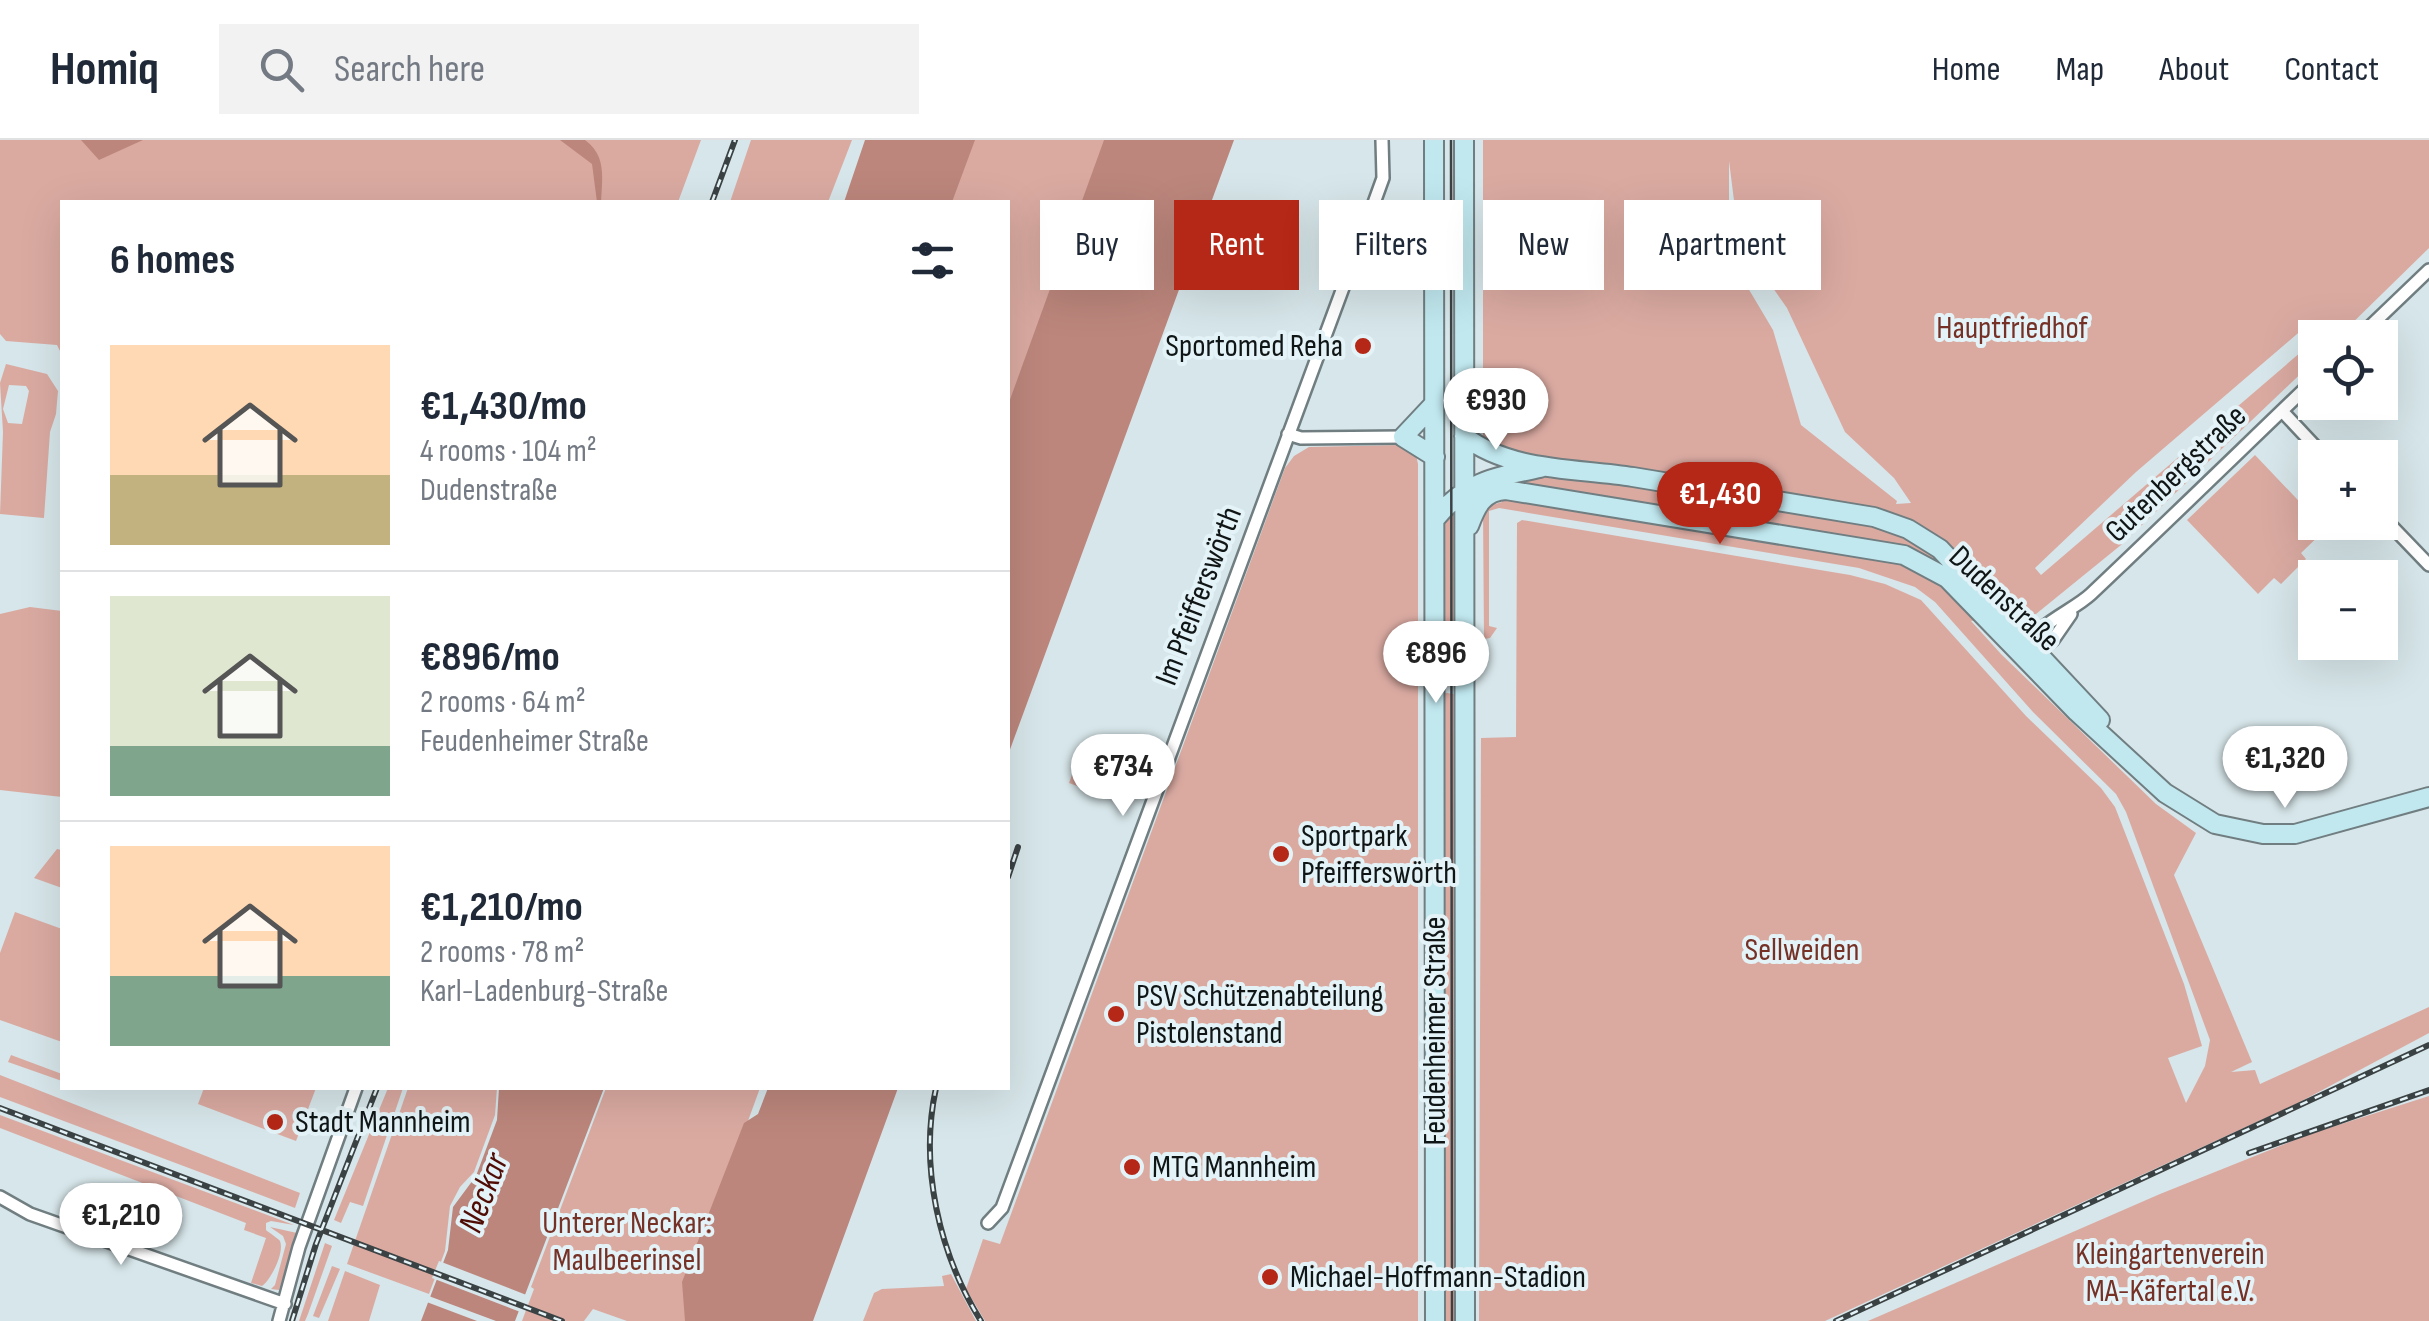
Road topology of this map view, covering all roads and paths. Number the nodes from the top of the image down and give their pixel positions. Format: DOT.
graph roads {
  1 [pos="1382,140"];
  2 [pos="1434,140"];
  3 [pos="1464,140"];
  4 [pos="1374,200"];
  5 [pos="1434,200"];
  6 [pos="2429,270"];
  7 [pos="1342,290"];
  8 [pos="1434,290"];
  9 [pos="1456,290"];
  10 [pos="1464,307"];
  11 [pos="2377,320"];
  12 [pos="2298,395"];
  13 [pos="1434,404"];
  14 [pos="2282,411"];
  15 [pos="1288,434"];
  16 [pos="1464,436"];
  17 [pos="1403,437"];
  18 [pos="2309,440"];
  19 [pos="1434,457"];
  20 [pos="1546,466"];
  21 [pos="1464,490"];
  22 [pos="1434,518"];
  23 [pos="2398,532"];
  24 [pos="1464,541"];
  25 [pos="2429,564"];
  26 [pos="2032,650"];
  27 [pos="1435,665"];
  28 [pos="1464,684"];
  29 [pos="2429,797"];
  30 [pos="355,1090"];
  31 [pos="0,1198"];
  32 [pos="988,1223"];
  33 [pos="284,1304"];
  34 [pos="279,1321"];
  35 [pos="1435,1321"];
  36 [pos="1465,1321"];
  1 -- 4 [label="street, Im Pfeifferswörth"];
  2 -- 5 [label="main road, Feudenheimer Straße"];
  3 -- 10 [label="main road, Feudenheimer Straße"];
  6 -- 11 [label="street"];
  7 -- 15 [label="street, Im Pfeifferswörth"];
  8 -- 13 [label="main road, Feudenheimer Straße"];
  9 -- 10 [label="main road"];
  10 -- 16 [label="main road, Feudenheimer Straße"];
  12 -- 14 [label="street, Gutenbergstraße"];
  13 -- 17 [label="main road"];
  13 -- 19 [label="main road, Feudenheimer Straße"];
  14 -- 18 [label="street"];
  14 -- 26 [label="street, Gutenbergstraße"];
  15 -- 17 [label="street"];
  15 -- 32 [label="street, Im Pfeifferswörth"];
  16 -- 20 [label="main road, Dudenstraße"];
  16 -- 21 [label="main road, Feudenheimer Straße"];
  17 -- 19 [label="main road"];
  19 -- 22 [label="main road, Feudenheimer Straße"];
  20 -- 21 [label="main road, Dudenstraße"];
  20 -- 26 [label="main road, Dudenstraße"];
  21 -- 22 [label="main road"];
  21 -- 24 [label="main road, Feudenheimer Straße"];
  22 -- 27 [label="main road, Feudenheimer Straße"];
  23 -- 25 [label="street"];
  24 -- 26 [label="main road, Dudenstraße"];
  24 -- 28 [label="main road, Feudenheimer Straße"];
  26 -- 29 [label="main road, Dudenstraße"];
  27 -- 28 [label="main road"];
  27 -- 35 [label="main road, Feudenheimer Straße"];
  28 -- 36 [label="main road, Feudenheimer Straße"];
  30 -- 33 [label="street"];
  31 -- 33 [label="street"];
  33 -- 34 [label="street"];
}
